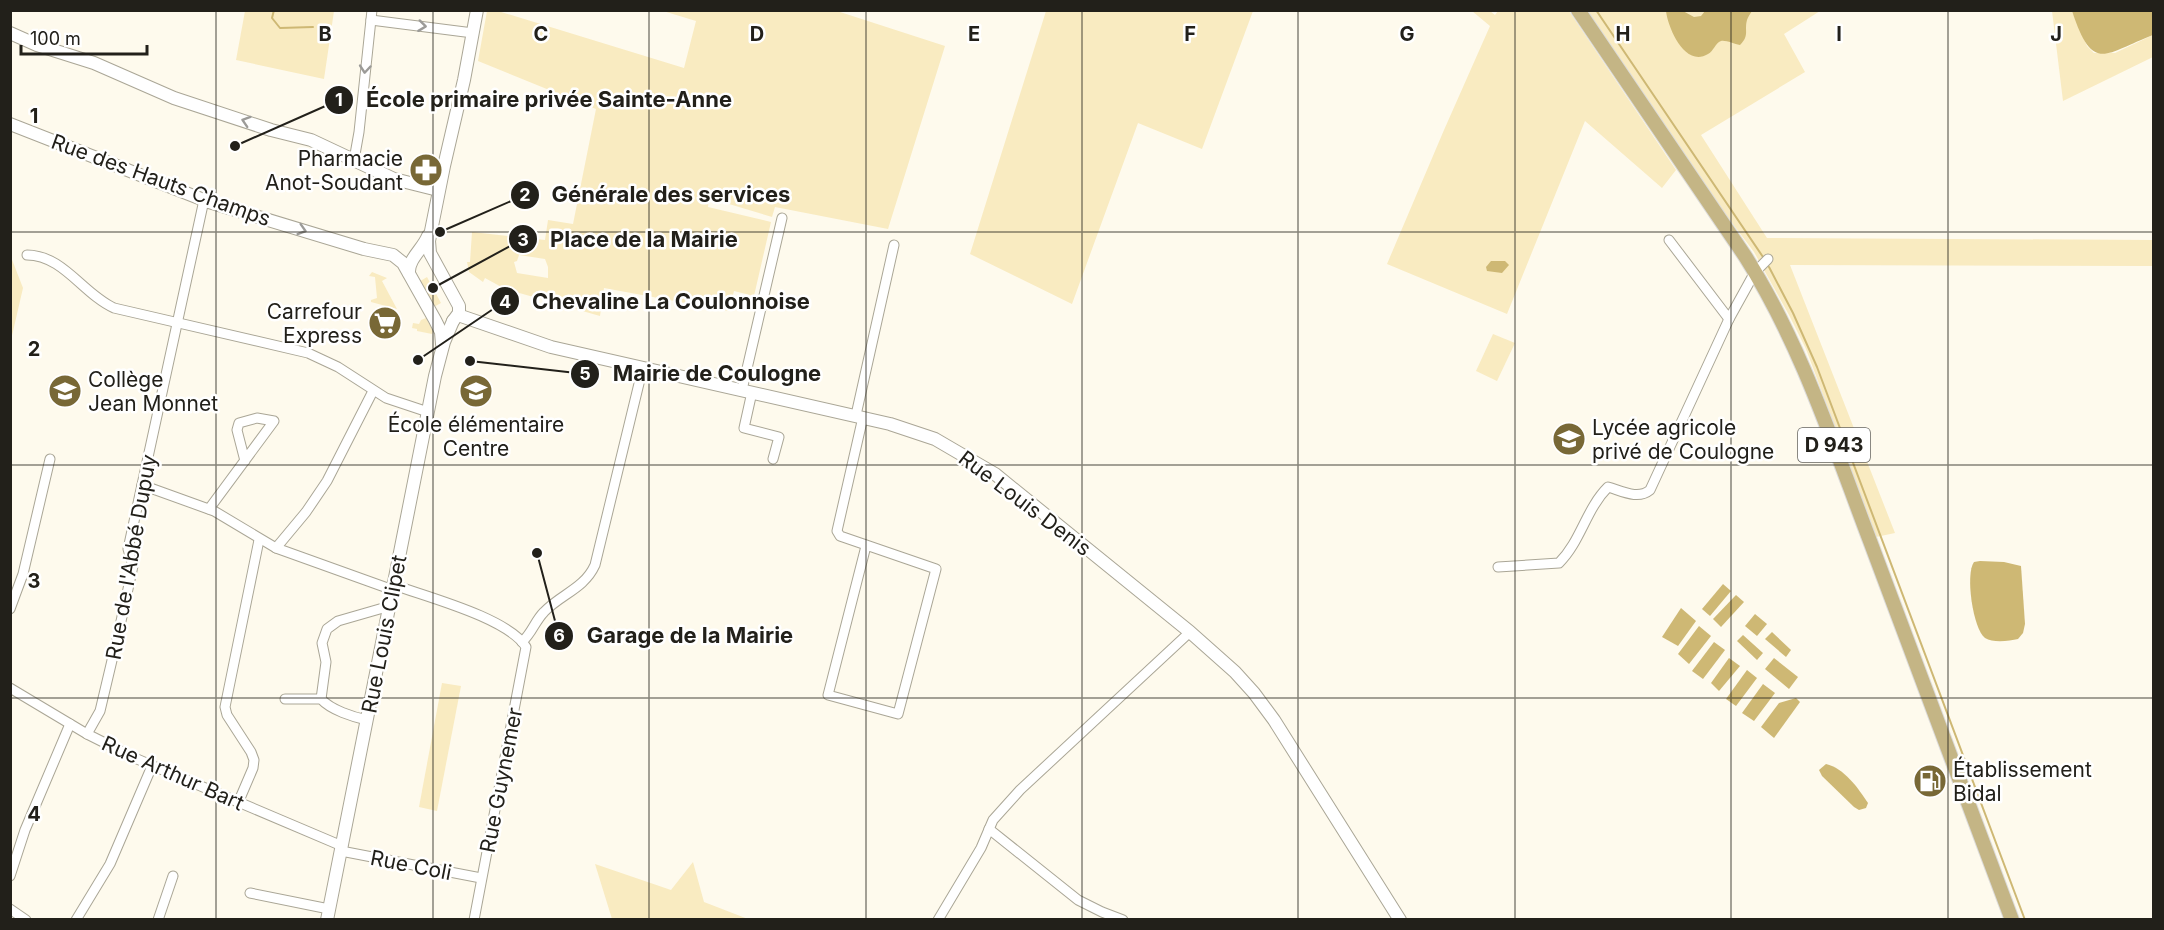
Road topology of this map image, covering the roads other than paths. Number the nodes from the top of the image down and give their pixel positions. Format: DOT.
graph roads {
  1 [pos="477,10"];
  2 [pos="1578,10"];
  3 [pos="372,15"];
  4 [pos="10,33"];
  5 [pos="473,33"];
  6 [pos="10,124"];
  7 [pos="354,160"];
  8 [pos="438,190"];
  9 [pos="204,200"];
  10 [pos="782,218"];
  11 [pos="430,232"];
  12 [pos="1669,240"];
  13 [pos="894,244"];
  14 [pos="27,255"];
  15 [pos="414,258"];
  16 [pos="433,259"];
  17 [pos="1768,259"];
  18 [pos="1755,272"];
  19 [pos="409,273"];
  20 [pos="456,318"];
  21 [pos="1729,319"];
  22 [pos="435,320"];
  23 [pos="177,324"];
  24 [pos="442,348"];
  25 [pos="644,367"];
  26 [pos="373,390"];
  27 [pos="747,391"];
  28 [pos="428,412"];
  29 [pos="860,416"];
  30 [pos="50,459"];
  31 [pos="774,459"];
  32 [pos="245,461"];
  33 [pos="142,485"];
  34 [pos="209,509"];
  35 [pos="259,540"];
  36 [pos="866,546"];
  37 [pos="276,548"];
  38 [pos="1498,567"];
  39 [pos="393,587"];
  40 [pos="390,606"];
  41 [pos="10,609"];
  42 [pos="1190,632"];
  43 [pos="522,642"];
  44 [pos="10,688"];
  45 [pos="285,699"];
  46 [pos="321,699"];
  47 [pos="367,720"];
  48 [pos="70,724"];
  49 [pos="87,734"];
  50 [pos="152,766"];
  51 [pos="238,803"];
  52 [pos="989,829"];
  53 [pos="341,848"];
  54 [pos="10,876"];
  55 [pos="173,876"];
  56 [pos="481,878"];
  57 [pos="250,892"];
  58 [pos="10,909"];
  59 [pos="328,914"];
  60 [pos="26,920"];
  61 [pos="76,920"];
  62 [pos="158,920"];
  63 [pos="474,920"];
  64 [pos="938,920"];
  65 [pos="1123,920"];
  66 [pos="1400,920"];
  67 [pos="2012,920"];
  1 -- 5 [label="street"];
  2 -- 18 [label="main road, D 943"];
  3 -- 5 [label="street, one-way"];
  3 -- 7 [label="street, one-way"];
  7 -- 4 [label="street, one-way"];
  5 -- 8 [label="street"];
  6 -- 9 [label="street, Rue des Hauts Champs"];
  7 -- 8 [label="street"];
  8 -- 11 [label="street"];
  9 -- 19 [label="street, Rue des Hauts Champs, one-way"];
  9 -- 23 [label="street, Rue de l'Abbé Dupuy"];
  10 -- 27 [label="street"];
  11 -- 15 [label="street"];
  11 -- 16 [label="street"];
  12 -- 21 [label="street"];
  13 -- 29 [label="street"];
  14 -- 23 [label="street"];
  15 -- 16 [label="street"];
  15 -- 19 [label="street"];
  16 -- 20 [label="street"];
  17 -- 18 [label="street"];
  18 -- 21 [label="street"];
  18 -- 67 [label="main road, D 943"];
  19 -- 22 [label="street, Rue des Hauts Champs"];
  20 -- 22 [label="street, Rue Louis Denis"];
  20 -- 24 [label="street, Rue Louis Clipet"];
  20 -- 25 [label="street, Rue Louis Denis"];
  21 -- 38 [label="street"];
  22 -- 24 [label="street, Rue Louis Clipet"];
  23 -- 26 [label="street"];
  23 -- 33 [label="street, Rue de l'Abbé Dupuy"];
  24 -- 28 [label="street, Rue Louis Clipet"];
  25 -- 27 [label="street, Rue Louis Denis"];
  25 -- 43 [label="street"];
  26 -- 28 [label="street"];
  26 -- 37 [label="street"];
  27 -- 29 [label="street, Rue Louis Denis"];
  27 -- 31 [label="street"];
  28 -- 39 [label="street, Rue Louis Clipet"];
  29 -- 36 [label="street"];
  29 -- 42 [label="street, Rue Louis Denis"];
  30 -- 41 [label="street"];
  32 -- 32 [label="street"];
  32 -- 34 [label="street"];
  33 -- 34 [label="street"];
  33 -- 49 [label="street, Rue de l'Abbé Dupuy"];
  34 -- 35 [label="street"];
  35 -- 37 [label="street"];
  35 -- 51 [label="street"];
  36 -- 36 [label="street"];
  37 -- 39 [label="street"];
  39 -- 40 [label="street, Rue Louis Clipet"];
  39 -- 43 [label="street"];
  40 -- 46 [label="street"];
  40 -- 47 [label="street, Rue Louis Clipet"];
  42 -- 52 [label="street"];
  42 -- 66 [label="street, Rue Louis Denis"];
  43 -- 56 [label="street, Rue Guynemer"];
  44 -- 48 [label="street, Rue Arthur Bart"];
  45 -- 46 [label="street"];
  46 -- 47 [label="street"];
  47 -- 53 [label="street, Rue Louis Clipet"];
  48 -- 49 [label="street, Rue Arthur Bart"];
  48 -- 54 [label="street"];
  49 -- 50 [label="street, Rue Arthur Bart"];
  50 -- 51 [label="street, Rue Arthur Bart"];
  50 -- 61 [label="street"];
  51 -- 53 [label="street, Rue Arthur Bart"];
  52 -- 64 [label="street"];
  52 -- 65 [label="street"];
  53 -- 56 [label="street, Rue Coli"];
  53 -- 59 [label="street, Rue Louis Clipet"];
  55 -- 62 [label="street"];
  56 -- 63 [label="street, Rue Guynemer"];
  57 -- 59 [label="street"];
  58 -- 60 [label="street"];
}
